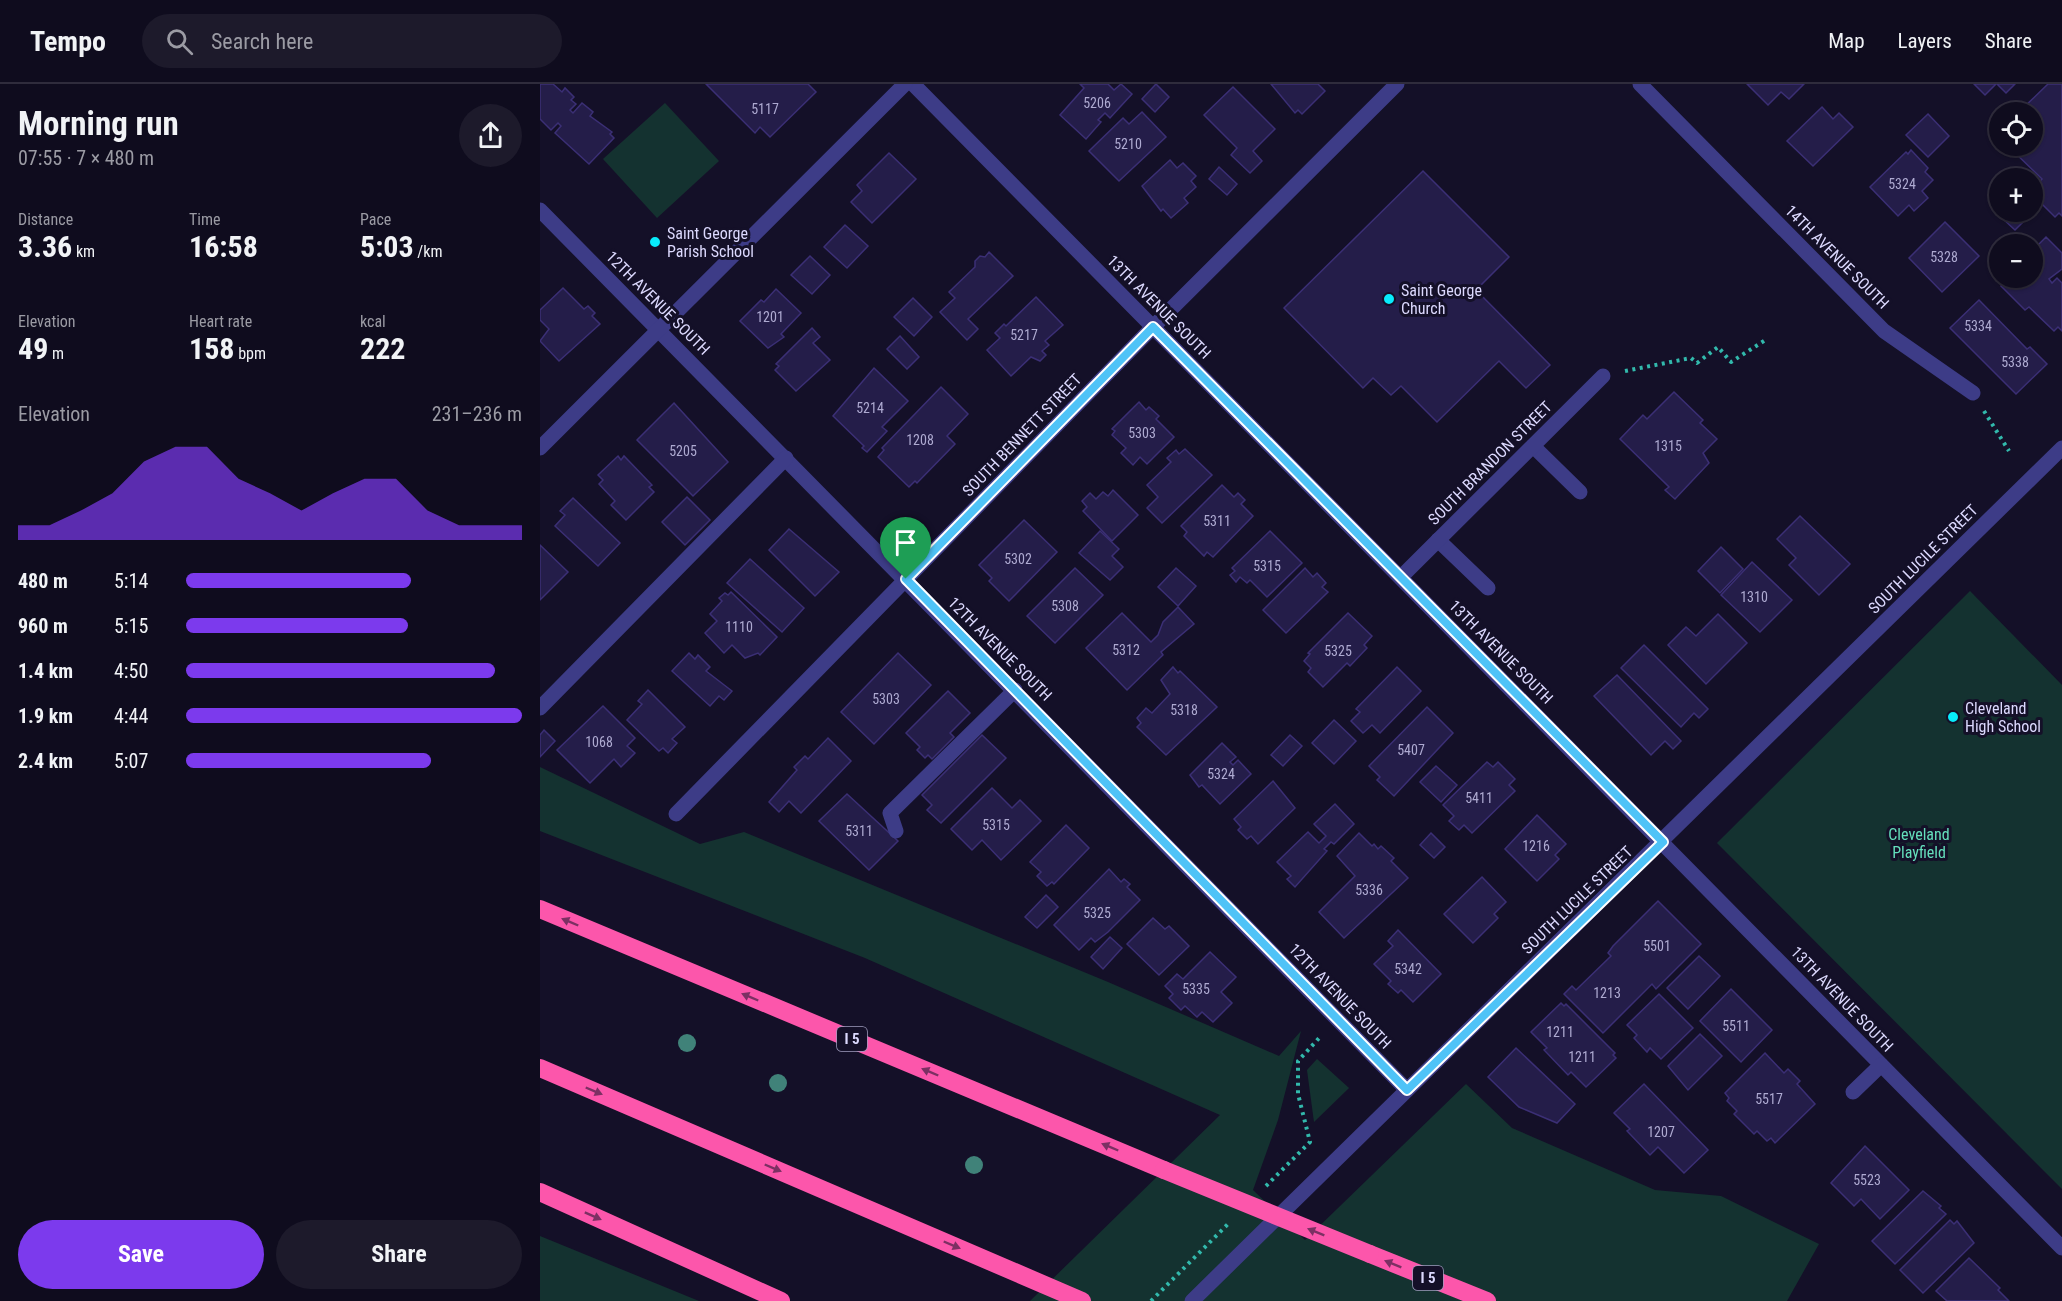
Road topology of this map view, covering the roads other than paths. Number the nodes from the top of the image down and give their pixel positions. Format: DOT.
graph roads {
  1 [pos="905,84"];
  2 [pos="913,84"];
  3 [pos="1397,84"];
  4 [pos="1640,84"];
  5 [pos="540,210"];
  6 [pos="1153,327"];
  7 [pos="658,328"];
  8 [pos="1604,375"];
  9 [pos="1973,393"];
  10 [pos="1533,446"];
  11 [pos="540,448"];
  12 [pos="2062,448"];
  13 [pos="786,458"];
  14 [pos="1580,492"];
  15 [pos="1438,540"];
  16 [pos="1401,577"];
  17 [pos="906,579"];
  18 [pos="1488,588"];
  19 [pos="1015,690"];
  20 [pos="540,708"];
  21 [pos="676,814"];
  22 [pos="896,831"];
  23 [pos="1663,842"];
  24 [pos="540,909"];
  25 [pos="1881,1065"];
  26 [pos="540,1068"];
  27 [pos="1407,1090"];
  28 [pos="1853,1092"];
  29 [pos="540,1192"];
  30 [pos="2062,1248"];
  31 [pos="781,1301"];
  32 [pos="1082,1301"];
  33 [pos="1192,1301"];
  34 [pos="1487,1301"];
  1 -- 7 [label="street"];
  2 -- 6 [label="street, 13TH AVENUE SOUTH"];
  3 -- 6 [label="street, SOUTH BENNETT STREET"];
  4 -- 9 [label="street, 14TH AVENUE SOUTH"];
  5 -- 7 [label="street, 12TH AVENUE SOUTH"];
  6 -- 16 [label="street, 13TH AVENUE SOUTH"];
  6 -- 17 [label="street, SOUTH BENNETT STREET"];
  7 -- 11 [label="street"];
  7 -- 13 [label="street, 12TH AVENUE SOUTH"];
  8 -- 10 [label="street, SOUTH BRANDON STREET"];
  10 -- 14 [label="street"];
  10 -- 15 [label="street, SOUTH BRANDON STREET"];
  12 -- 23 [label="street, SOUTH LUCILE STREET"];
  13 -- 17 [label="street, 12TH AVENUE SOUTH"];
  13 -- 20 [label="street"];
  15 -- 16 [label="street, SOUTH BRANDON STREET"];
  15 -- 18 [label="street"];
  16 -- 23 [label="street, 13TH AVENUE SOUTH"];
  17 -- 19 [label="street, 12TH AVENUE SOUTH"];
  17 -- 21 [label="street, SOUTH BENNETT STREET"];
  19 -- 22 [label="street"];
  19 -- 27 [label="street, 12TH AVENUE SOUTH"];
  23 -- 25 [label="street, 13TH AVENUE SOUTH"];
  23 -- 27 [label="street, SOUTH LUCILE STREET"];
  34 -- 24 [label="highway, I 5, one-way, bridge"];
  25 -- 28 [label="street"];
  25 -- 30 [label="street, 13TH AVENUE SOUTH"];
  26 -- 32 [label="highway, one-way"];
  27 -- 33 [label="street, SOUTH LUCILE STREET"];
  29 -- 31 [label="highway, one-way"];
}
